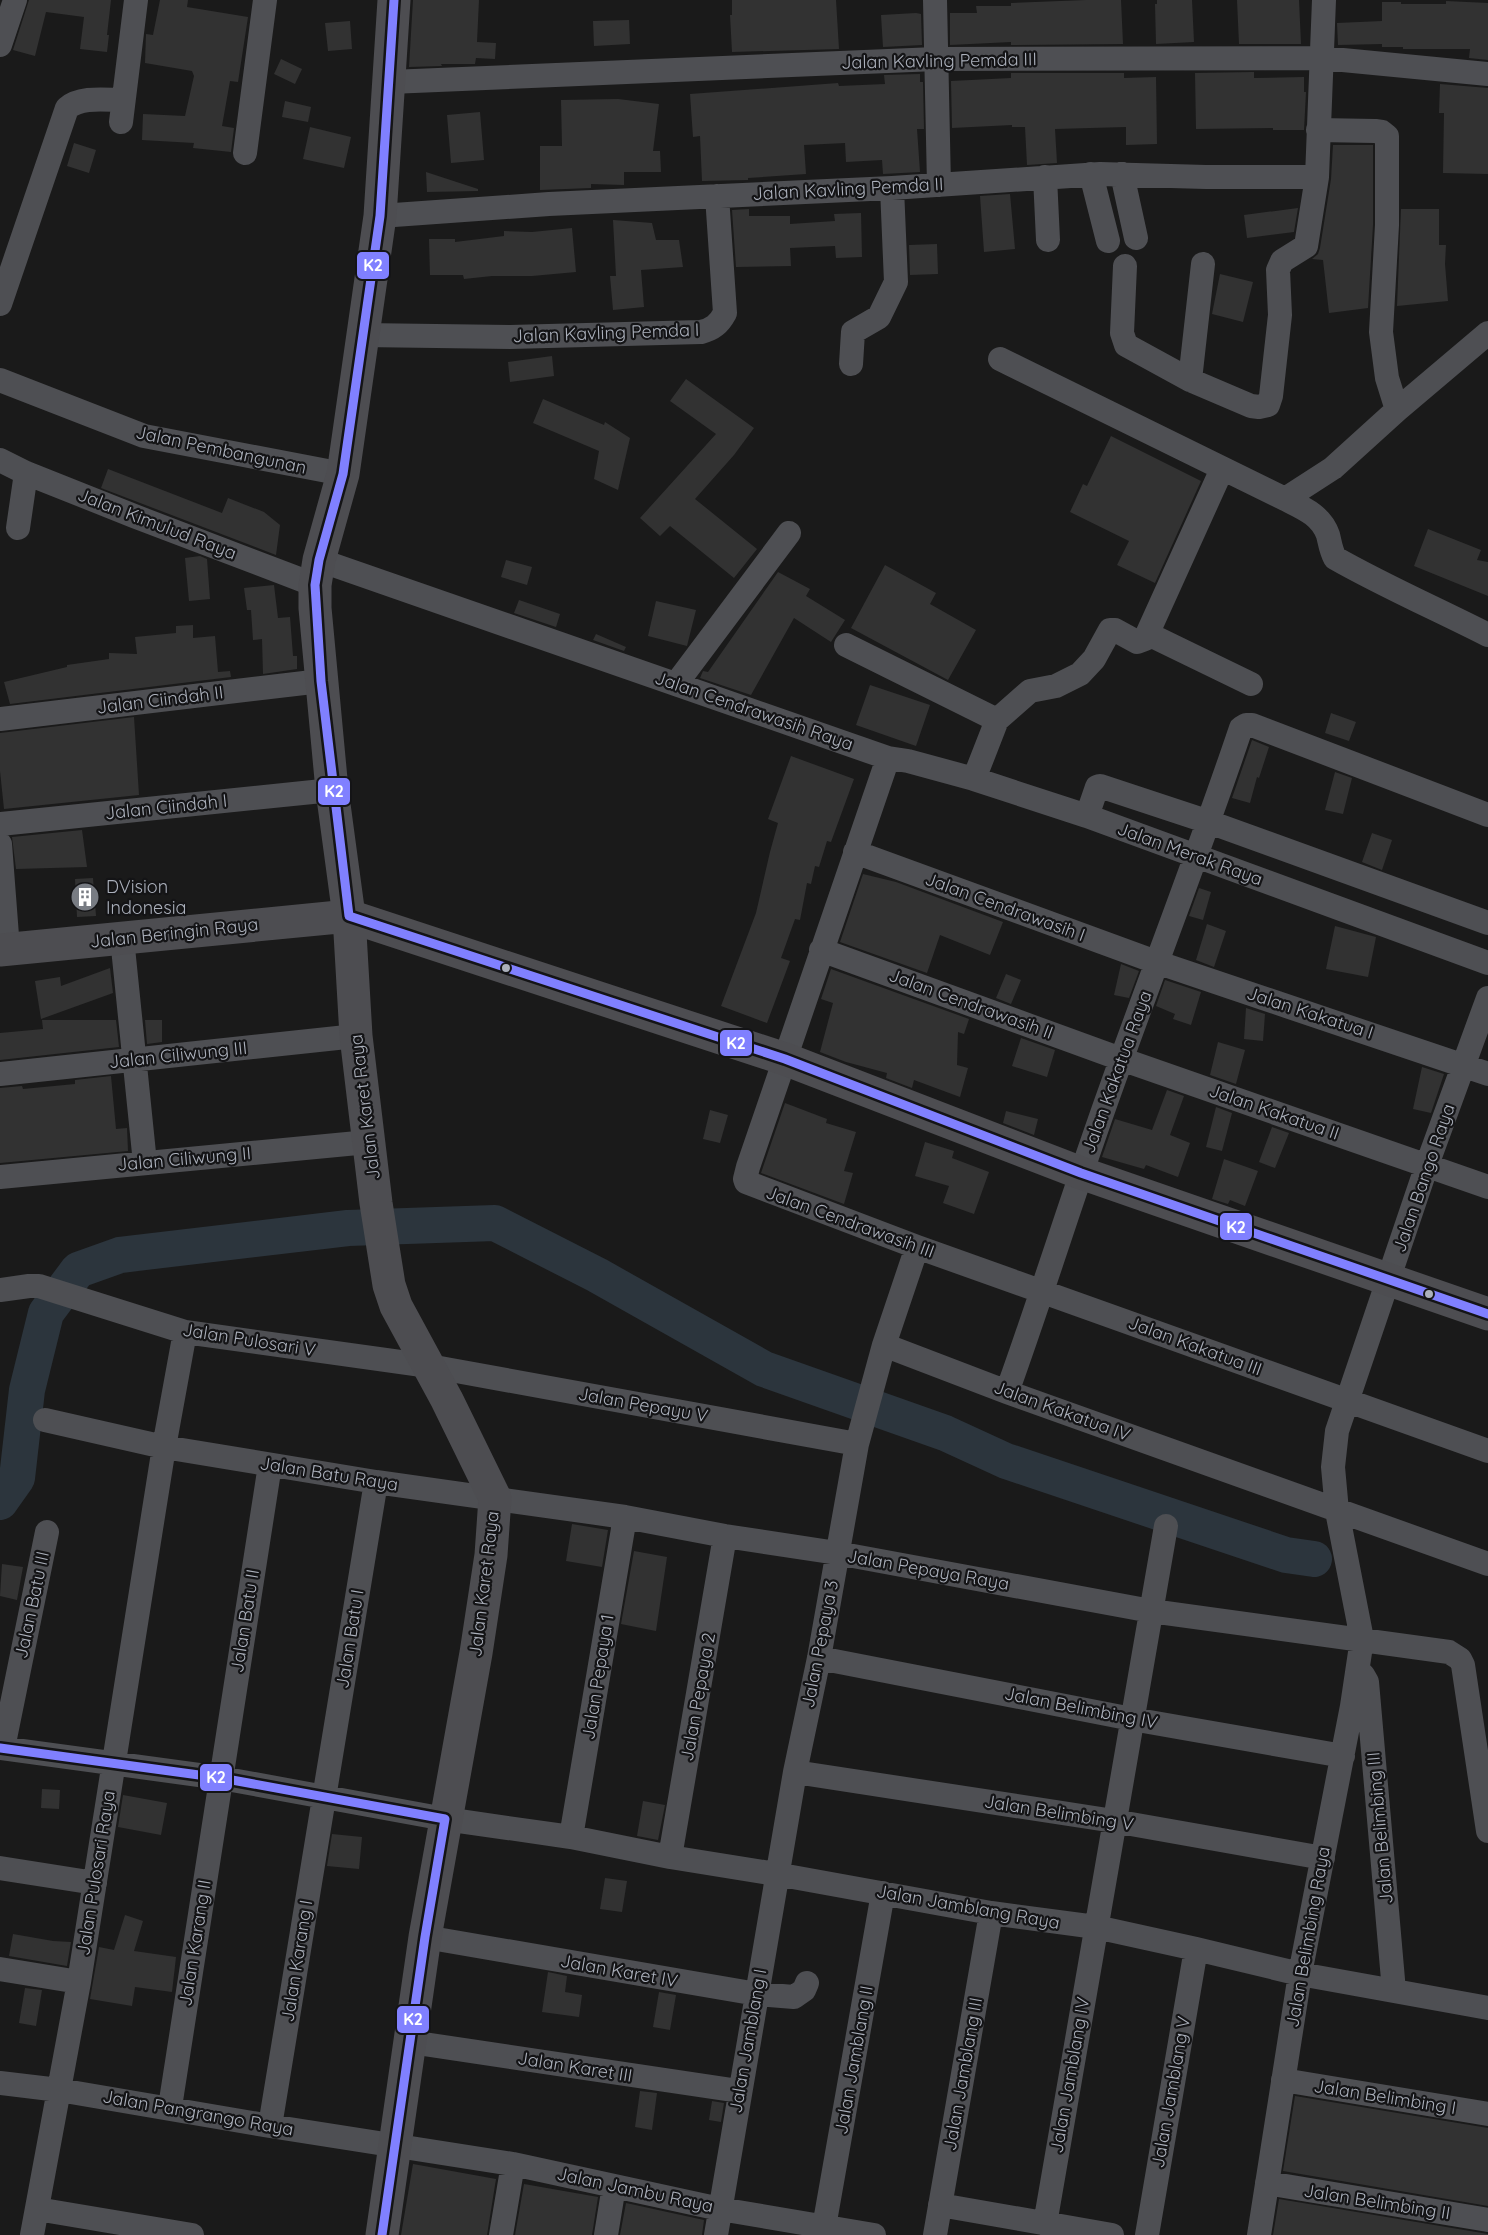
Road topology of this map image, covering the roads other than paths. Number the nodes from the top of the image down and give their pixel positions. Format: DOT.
graph roads {
  1 [pos="15,0"];
  2 [pos="136,0"];
  3 [pos="265,0"];
  4 [pos="394,0"];
  5 [pos="935,0"];
  6 [pos="1324,0"];
  7 [pos="0,45"];
  8 [pos="1322,58"];
  9 [pos="936,59"];
  10 [pos="1488,74"];
  11 [pos="390,82"];
  12 [pos="1318,130"];
  13 [pos="245,153"];
  14 [pos="1091,174"];
  15 [pos="1122,174"];
  16 [pos="1045,177"];
  17 [pos="1317,177"];
  18 [pos="939,185"];
  19 [pos="892,188"];
  20 [pos="717,196"];
  21 [pos="380,216"];
  22 [pos="1136,238"];
  23 [pos="1048,240"];
  24 [pos="1108,241"];
  25 [pos="1203,264"];
  26 [pos="1125,266"];
  27 [pos="0,304"];
  28 [pos="1488,333"];
  29 [pos="362,335"];
  30 [pos="1000,359"];
  31 [pos="851,364"];
  32 [pos="0,380"];
  33 [pos="1190,380"];
  34 [pos="1397,410"];
  35 [pos="0,460"];
  36 [pos="1222,470"];
  37 [pos="26,473"];
  38 [pos="343,474"];
  39 [pos="1285,499"];
  40 [pos="18,528"];
  41 [pos="789,533"];
  42 [pos="317,572"];
  43 [pos="1148,634"];
  44 [pos="1488,635"];
  45 [pos="846,645"];
  46 [pos="321,681"];
  47 [pos="676,684"];
  48 [pos="1251,684"];
  49 [pos="0,719"];
  50 [pos="997,720"];
  51 [pos="888,758"];
  52 [pos="974,779"];
  53 [pos="332,790"];
  54 [pos="1488,815"];
  55 [pos="1087,816"];
  56 [pos="0,824"];
  57 [pos="1202,839"];
  58 [pos="0,844"];
  59 [pos="855,852"];
  60 [pos="348,916"];
  61 [pos="1488,923"];
  62 [pos="122,938"];
  63 [pos="4,950"];
  64 [pos="821,950"];
  65 [pos="1156,962"];
  66 [pos="1488,963"];
  67 [pos="1488,998"];
  68 [pos="356,1036"];
  69 [pos="785,1059"];
  70 [pos="1121,1059"];
  71 [pos="134,1060"];
  72 [pos="1464,1065"];
  73 [pos="0,1074"];
  74 [pos="1488,1074"];
  75 [pos="368,1142"];
  76 [pos="145,1163"];
  77 [pos="1427,1165"];
  78 [pos="1081,1173"];
  79 [pos="0,1178"];
  80 [pos="1488,1187"];
  81 [pos="917,1248"];
  82 [pos="1389,1279"];
  83 [pos="0,1290"];
  84 [pos="1043,1291"];
  85 [pos="1488,1314"];
  86 [pos="185,1332"];
  87 [pos="884,1345"];
  88 [pos="429,1366"];
  89 [pos="1007,1392"];
  90 [pos="1347,1401"];
  91 [pos="45,1420"];
  92 [pos="857,1444"];
  93 [pos="164,1447"];
  94 [pos="1488,1451"];
  95 [pos="270,1465"];
  96 [pos="376,1482"];
  97 [pos="495,1498"];
  98 [pos="1337,1511"];
  99 [pos="625,1517"];
  100 [pos="1166,1526"];
  101 [pos="47,1532"];
  102 [pos="725,1536"];
  103 [pos="837,1553"];
  104 [pos="1488,1564"];
  105 [pos="1151,1611"];
  106 [pos="1362,1639"];
  107 [pos="819,1658"];
  108 [pos="1358,1669"];
  109 [pos="1132,1719"];
  110 [pos="2,1748"];
  111 [pos="1343,1756"];
  112 [pos="112,1764"];
  113 [pos="795,1772"];
  114 [pos="221,1778"];
  115 [pos="325,1796"];
  116 [pos="445,1819"];
  117 [pos="1114,1821"];
  118 [pos="1488,1831"];
  119 [pos="571,1837"];
  120 [pos="670,1857"];
  121 [pos="1323,1858"];
  122 [pos="0,1868"];
  123 [pos="776,1874"];
  124 [pos="95,1883"];
  125 [pos="883,1893"];
  126 [pos="991,1913"];
  127 [pos="1096,1928"];
  128 [pos="425,1937"];
  129 [pos="1196,1949"];
  130 [pos="0,1969"];
  131 [pos="1300,1974"];
  132 [pos="79,1982"];
  133 [pos="807,1983"];
  134 [pos="1394,1991"];
  135 [pos="757,1994"];
  136 [pos="1488,2008"];
  137 [pos="410,2042"];
  138 [pos="1283,2080"];
  139 [pos="0,2083"];
  140 [pos="58,2090"];
  141 [pos="739,2091"];
  142 [pos="170,2108"];
  143 [pos="1488,2114"];
  144 [pos="270,2126"];
  145 [pos="395,2146"];
  146 [pos="513,2164"];
  147 [pos="1267,2184"];
  148 [pos="614,2186"];
  149 [pos="940,2205"];
  150 [pos="37,2209"];
  151 [pos="720,2209"];
  152 [pos="1488,2220"];
  153 [pos="1045,2223"];
  154 [pos="824,2227"];
  155 [pos="32,2235"];
  156 [pos="192,2235"];
  157 [pos="382,2235"];
  158 [pos="501,2235"];
  159 [pos="606,2235"];
  160 [pos="716,2235"];
  161 [pos="874,2235"];
  162 [pos="935,2235"];
  163 [pos="1112,2235"];
  164 [pos="1147,2235"];
  165 [pos="1259,2235"];
  1 -- 7 [label="street"];
  2 -- 27 [label="street"];
  3 -- 13 [label="street"];
  4 -- 11 [label="street, Jalan Karet Raya"];
  5 -- 9 [label="street"];
  6 -- 8 [label="street"];
  8 -- 9 [label="street, Jalan Kavling Pemda III"];
  8 -- 10 [label="street, Jalan Kavling Pemda III"];
  8 -- 12 [label="street"];
  9 -- 11 [label="street, Jalan Kavling Pemda III"];
  9 -- 18 [label="street"];
  11 -- 21 [label="street, Jalan Karet Raya"];
  12 -- 17 [label="street"];
  12 -- 34 [label="street"];
  14 -- 15 [label="street, Jalan Kavling Pemda II"];
  14 -- 16 [label="street, Jalan Kavling Pemda II"];
  14 -- 24 [label="street"];
  15 -- 17 [label="street, Jalan Kavling Pemda II"];
  15 -- 22 [label="street"];
  16 -- 18 [label="street, Jalan Kavling Pemda II"];
  16 -- 23 [label="street"];
  17 -- 33 [label="street"];
  18 -- 19 [label="street, Jalan Kavling Pemda II"];
  19 -- 20 [label="street, Jalan Kavling Pemda II"];
  19 -- 31 [label="street"];
  20 -- 21 [label="street, Jalan Kavling Pemda II"];
  20 -- 29 [label="street, Jalan Kavling Pemda I"];
  21 -- 29 [label="street, Jalan Karet Raya"];
  25 -- 33 [label="street"];
  26 -- 33 [label="street"];
  28 -- 34 [label="street"];
  29 -- 38 [label="street, Jalan Karet Raya"];
  30 -- 36 [label="street"];
  32 -- 38 [label="street, Jalan Pembangunan"];
  34 -- 39 [label="street"];
  35 -- 37 [label="street, Jalan Kimulud Raya"];
  36 -- 39 [label="street"];
  36 -- 43 [label="street"];
  37 -- 40 [label="street"];
  37 -- 42 [label="street, Jalan Kimulud Raya"];
  38 -- 42 [label="street, Jalan Karet Raya"];
  39 -- 44 [label="street"];
  41 -- 47 [label="street"];
  42 -- 46 [label="street, Jalan Karet Raya"];
  42 -- 47 [label="street, Jalan Cendrawasih Raya"];
  43 -- 48 [label="street"];
  43 -- 50 [label="street"];
  45 -- 50 [label="street"];
  46 -- 49 [label="street, Jalan Ciindah II"];
  46 -- 53 [label="street, Jalan Karet Raya"];
  47 -- 51 [label="street, Jalan Cendrawasih Raya"];
  50 -- 52 [label="street"];
  51 -- 52 [label="street, Jalan Merak Raya"];
  51 -- 59 [label="street"];
  52 -- 55 [label="street, Jalan Merak Raya"];
  53 -- 56 [label="street, Jalan Ciindah I"];
  53 -- 60 [label="street, Jalan Karet Raya"];
  54 -- 57 [label="street, Jalan Kakatua Raya"];
  55 -- 57 [label="street, Jalan Merak Raya"];
  55 -- 57 [label="street"];
  57 -- 61 [label="street"];
  57 -- 65 [label="street, Jalan Kakatua Raya"];
  57 -- 66 [label="street, Jalan Merak Raya"];
  58 -- 63 [label="street"];
  59 -- 64 [label="street"];
  59 -- 65 [label="street, Jalan Cendrawasih I"];
  60 -- 62 [label="street, Jalan Beringin Raya"];
  60 -- 68 [label="street, Jalan Karet Raya"];
  60 -- 69 [label="street"];
  62 -- 63 [label="street, Jalan Beringin Raya"];
  62 -- 71 [label="street"];
  64 -- 69 [label="street"];
  64 -- 70 [label="street, Jalan Cendrawasih II"];
  65 -- 70 [label="street, Jalan Kakatua Raya"];
  65 -- 72 [label="street, Jalan Kakatua I"];
  67 -- 72 [label="street, Jalan Bango Raya"];
  68 -- 71 [label="street, Jalan Ciliwung III"];
  68 -- 75 [label="street, Jalan Karet Raya"];
  69 -- 78 [label="street"];
  69 -- 81 [label="street, Jalan Cendrawasih III"];
  70 -- 77 [label="street, Jalan Kakatua II"];
  70 -- 78 [label="street, Jalan Kakatua Raya"];
  71 -- 73 [label="street, Jalan Ciliwung III"];
  71 -- 76 [label="street"];
  72 -- 74 [label="street, Jalan Kakatua I"];
  72 -- 77 [label="street, Jalan Bango Raya"];
  75 -- 76 [label="street, Jalan Ciliwung II"];
  75 -- 88 [label="street, Jalan Karet Raya"];
  76 -- 79 [label="street, Jalan Ciliwung II"];
  77 -- 80 [label="street, Jalan Kakatua II"];
  77 -- 82 [label="street, Jalan Bango Raya"];
  78 -- 82 [label="street"];
  78 -- 84 [label="street, Jalan Kakatua Raya"];
  81 -- 84 [label="street, Jalan Cendrawasih III"];
  81 -- 87 [label="street"];
  82 -- 85 [label="street"];
  82 -- 90 [label="street, Jalan Bango Raya"];
  83 -- 86 [label="street, Jalan Pulosari V"];
  84 -- 89 [label="street, Jalan Kakatua Raya"];
  84 -- 90 [label="street, Jalan Kakatua III"];
  86 -- 88 [label="street, Jalan Pulosari V"];
  86 -- 93 [label="street, Jalan Pulosari Raya"];
  87 -- 89 [label="street, Jalan Kakatua IV"];
  87 -- 92 [label="street, Jalan Pepaya 3"];
  88 -- 92 [label="street, Jalan Pepayu V"];
  88 -- 97 [label="street, Jalan Karet Raya"];
  89 -- 98 [label="street, Jalan Kakatua IV"];
  90 -- 94 [label="street, Jalan Kakatua III"];
  90 -- 98 [label="street, Jalan Bango Raya"];
  91 -- 93 [label="street, Jalan Batu Raya"];
  92 -- 103 [label="street, Jalan Pepaya 3"];
  93 -- 95 [label="street, Jalan Batu Raya"];
  93 -- 112 [label="street, Jalan Pulosari Raya"];
  95 -- 96 [label="street, Jalan Batu Raya"];
  95 -- 114 [label="street, Jalan Batu II"];
  96 -- 97 [label="street, Jalan Batu Raya"];
  96 -- 115 [label="street, Jalan Batu I"];
  97 -- 99 [label="street, Jalan Pepaya Raya"];
  97 -- 116 [label="street, Jalan Karet Raya"];
  98 -- 104 [label="street, Jalan Kakatua IV"];
  98 -- 106 [label="street, Jalan Bango Raya"];
  99 -- 102 [label="street, Jalan Pepaya Raya"];
  99 -- 119 [label="street, Jalan Pepaya 1"];
  100 -- 105 [label="street, Jalan Jamblang IV"];
  101 -- 110 [label="street, Jalan Batu III"];
  102 -- 103 [label="street, Jalan Pepaya Raya"];
  102 -- 120 [label="street, Jalan Pepaya 2"];
  103 -- 105 [label="street, Jalan Pepaya Raya"];
  103 -- 107 [label="street, Jalan Pepaya 3"];
  105 -- 106 [label="street, Jalan Pepaya Raya"];
  105 -- 109 [label="street, Jalan Jamblang IV"];
  106 -- 108 [label="street, Jalan Belimbing Raya"];
  106 -- 118 [label="street, Jalan Pepaya Raya"];
  107 -- 109 [label="street, Jalan Belimbing IV"];
  107 -- 113 [label="street, Jalan Pepaya 3"];
  108 -- 111 [label="street, Jalan Belimbing Raya"];
  108 -- 134 [label="street, Jalan Belimbing III"];
  109 -- 111 [label="street, Jalan Belimbing IV"];
  109 -- 117 [label="street, Jalan Jamblang IV"];
  110 -- 112 [label="street, Jalan Jamblang Raya"];
  111 -- 121 [label="street, Jalan Belimbing Raya"];
  112 -- 114 [label="street, Jalan Jamblang Raya"];
  112 -- 124 [label="street, Jalan Pulosari Raya"];
  113 -- 117 [label="street, Jalan Belimbing V"];
  113 -- 123 [label="street, Jalan Pepaya 3"];
  114 -- 115 [label="street, Jalan Jamblang Raya"];
  114 -- 142 [label="street, Jalan Karang II"];
  115 -- 116 [label="street, Jalan Jamblang Raya"];
  115 -- 144 [label="street, Jalan Karang I"];
  116 -- 119 [label="street, Jalan Jamblang Raya"];
  116 -- 128 [label="street, Jalan Karet Raya"];
  117 -- 121 [label="street, Jalan Belimbing V"];
  117 -- 127 [label="street, Jalan Jamblang IV"];
  119 -- 120 [label="street, Jalan Jamblang Raya"];
  120 -- 123 [label="street, Jalan Jamblang Raya"];
  121 -- 131 [label="street, Jalan Belimbing Raya"];
  122 -- 124 [label="street"];
  123 -- 125 [label="street, Jalan Jamblang Raya"];
  123 -- 135 [label="street, Jalan Jamblang I"];
  124 -- 132 [label="street, Jalan Pulosari Raya"];
  125 -- 126 [label="street, Jalan Jamblang Raya"];
  125 -- 154 [label="street, Jalan Jamblang II"];
  126 -- 127 [label="street, Jalan Jamblang Raya"];
  126 -- 149 [label="street, Jalan Jamblang III"];
  127 -- 129 [label="street, Jalan Jamblang Raya"];
  127 -- 153 [label="street, Jalan Jamblang IV"];
  128 -- 135 [label="street, Jalan Karet IV"];
  128 -- 137 [label="street, Jalan Karet Raya"];
  129 -- 131 [label="street, Jalan Jamblang Raya"];
  129 -- 164 [label="street, Jalan Jamblang V"];
  130 -- 132 [label="street"];
  131 -- 134 [label="street, Jalan Jamblang Raya"];
  131 -- 138 [label="street, Jalan Belimbing Raya"];
  132 -- 140 [label="street, Jalan Pulosari Raya"];
  133 -- 135 [label="street, Jalan Karet IV"];
  134 -- 136 [label="street, Jalan Jamblang Raya"];
  135 -- 141 [label="street, Jalan Jamblang I"];
  137 -- 141 [label="street, Jalan Karet III"];
  137 -- 145 [label="street, Jalan Karet Raya"];
  138 -- 143 [label="street, Jalan Belimbing I"];
  138 -- 147 [label="street, Jalan Belimbing Raya"];
  139 -- 140 [label="street, Jalan Pangrango Raya"];
  140 -- 142 [label="street, Jalan Pangrango Raya"];
  140 -- 150 [label="street, Jalan Pulosari Raya"];
  141 -- 151 [label="street, Jalan Jamblang I"];
  142 -- 144 [label="street, Jalan Pangrango Raya"];
  144 -- 145 [label="street, Jalan Pangrango Raya"];
  145 -- 146 [label="street, Jalan Jambu Raya"];
  145 -- 157 [label="street, Jalan Karet Raya"];
  146 -- 148 [label="street, Jalan Jambu Raya"];
  146 -- 158 [label="street"];
  147 -- 152 [label="street, Jalan Belimbing II"];
  147 -- 165 [label="street, Jalan Belimbing Raya"];
  148 -- 151 [label="street, Jalan Jambu Raya"];
  148 -- 159 [label="street"];
  149 -- 153 [label="street"];
  149 -- 162 [label="street, Jalan Jamblang III"];
  150 -- 155 [label="street, Jalan Pulosari Raya"];
  150 -- 156 [label="street"];
  151 -- 154 [label="street, Jalan Jambu Raya"];
  151 -- 160 [label="street, Jalan Jamblang I"];
  153 -- 163 [label="street"];
  154 -- 161 [label="street, Jalan Jambu Raya"];
}
